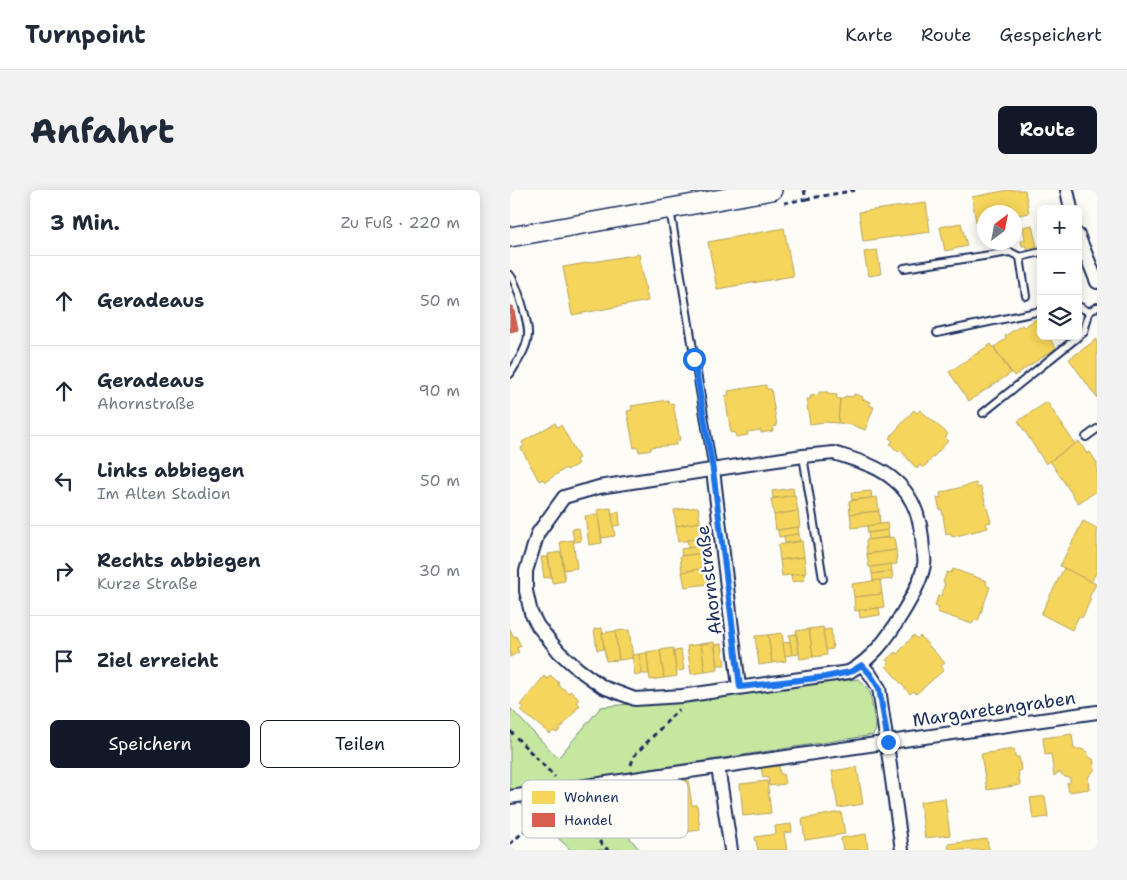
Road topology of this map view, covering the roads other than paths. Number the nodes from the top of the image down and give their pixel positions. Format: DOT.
graph roads {
  1 [pos="772,190"];
  2 [pos="1067,190"];
  3 [pos="1070,205"];
  4 [pos="670,208"];
  5 [pos="510,237"];
  6 [pos="1082,248"];
  7 [pos="1037,253"];
  8 [pos="1020,256"];
  9 [pos="904,268"];
  10 [pos="510,275"];
  11 [pos="1097,282"];
  12 [pos="1026,296"];
  13 [pos="1097,307"];
  14 [pos="1082,308"];
  15 [pos="1037,312"];
  16 [pos="1089,312"];
  17 [pos="937,333"];
  18 [pos="510,374"];
  19 [pos="983,413"];
  20 [pos="1097,429"];
  21 [pos="1086,437"];
  22 [pos="803,456"];
  23 [pos="713,470"];
  24 [pos="823,578"];
  25 [pos="862,665"];
  26 [pos="740,687"];
  27 [pos="1097,712"];
  28 [pos="888,742"];
  29 [pos="718,768"];
  30 [pos="634,780"];
  31 [pos="731,850"];
  32 [pos="902,850"];
  1 -- 4 [label="main road"];
  2 -- 3 [label="street"];
  4 -- 5 [label="main road"];
  4 -- 23 [label="lane"];
  6 -- 11 [label="street"];
  7 -- 8 [label="lane"];
  8 -- 9 [label="lane"];
  8 -- 12 [label="lane"];
  10 -- 18 [label="lane"];
  13 -- 16 [label="lane"];
  14 -- 16 [label="lane"];
  15 -- 17 [label="lane"];
  16 -- 19 [label="lane"];
  20 -- 21 [label="lane"];
  22 -- 23 [label="street"];
  22 -- 24 [label="lane"];
  22 -- 25 [label="street"];
  23 -- 26 [label="street, Ahornstraße"];
  23 -- 26 [label="street"];
  25 -- 26 [label="street"];
  25 -- 28 [label="street"];
  27 -- 28 [label="street, Margaretengraben"];
  28 -- 29 [label="street, Margaretengraben"];
  28 -- 32 [label="street"];
  29 -- 30 [label="street, Margaretengraben"];
  29 -- 31 [label="street"];
}
